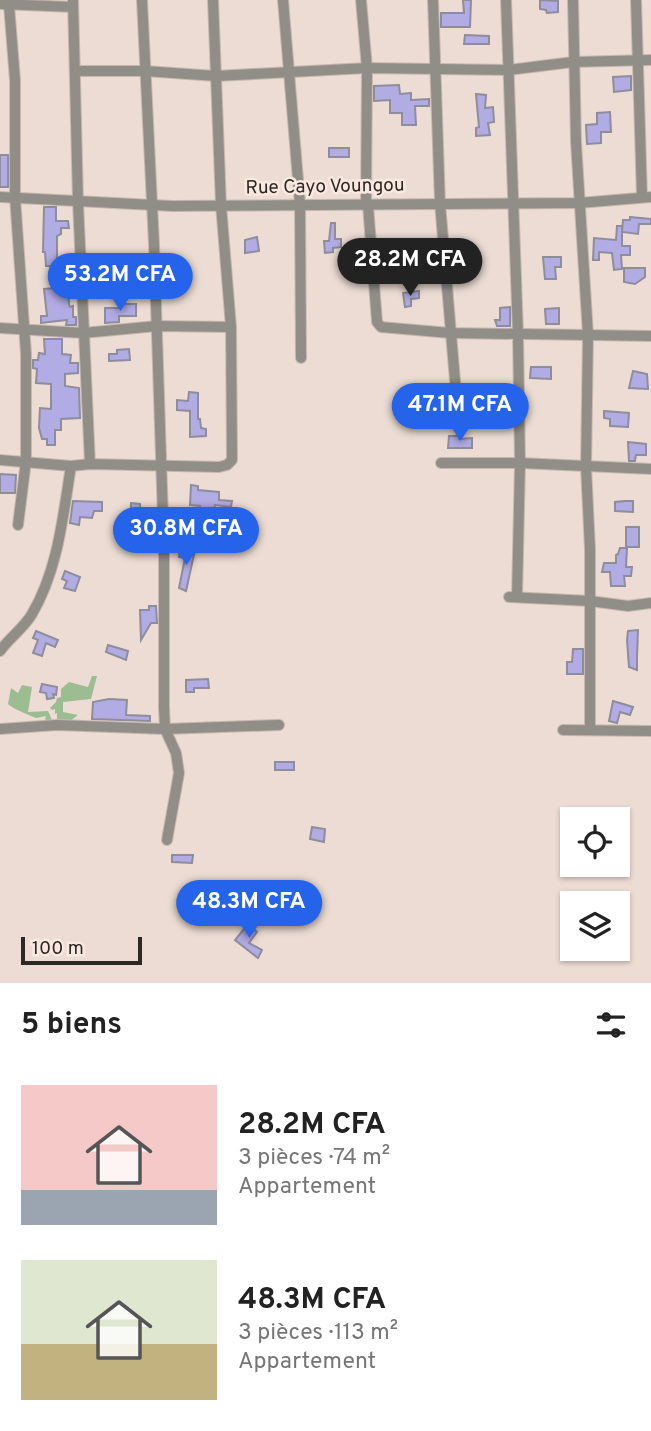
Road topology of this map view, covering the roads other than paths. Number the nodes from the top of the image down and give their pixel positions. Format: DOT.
graph roads {
  1 [pos="142,0"];
  2 [pos="213,0"];
  3 [pos="283,0"];
  4 [pos="360,0"];
  5 [pos="433,0"];
  6 [pos="506,0"];
  7 [pos="573,0"];
  8 [pos="636,0"];
  9 [pos="73,4"];
  10 [pos="4,5"];
  11 [pos="637,59"];
  12 [pos="651,60"];
  13 [pos="573,62"];
  14 [pos="367,68"];
  15 [pos="435,70"];
  16 [pos="508,70"];
  17 [pos="75,71"];
  18 [pos="145,71"];
  19 [pos="289,71"];
  20 [pos="216,76"];
  21 [pos="0,197"];
  22 [pos="15,197"];
  23 [pos="646,197"];
  24 [pos="78,202"];
  25 [pos="440,203"];
  26 [pos="514,203"];
  27 [pos="579,203"];
  28 [pos="300,204"];
  29 [pos="152,205"];
  30 [pos="221,205"];
  31 [pos="367,205"];
  32 [pos="157,326"];
  33 [pos="231,327"];
  34 [pos="0,328"];
  35 [pos="24,328"];
  36 [pos="83,333"];
  37 [pos="450,333"];
  38 [pos="518,334"];
  39 [pos="587,335"];
  40 [pos="651,336"];
  41 [pos="301,358"];
  42 [pos="459,428"];
  43 [pos="0,460"];
  44 [pos="26,461"];
  45 [pos="441,463"];
  46 [pos="520,463"];
  47 [pos="90,464"];
  48 [pos="71,466"];
  49 [pos="161,467"];
  50 [pos="586,467"];
  51 [pos="651,469"];
  52 [pos="18,525"];
  53 [pos="590,601"];
  54 [pos="651,603"];
  55 [pos="0,651"];
  56 [pos="279,725"];
  57 [pos="0,729"];
  58 [pos="165,729"];
  59 [pos="590,729"];
  60 [pos="563,730"];
  61 [pos="651,731"];
  62 [pos="167,840"];
  1 -- 18 [label="street"];
  2 -- 20 [label="street"];
  3 -- 19 [label="street"];
  4 -- 14 [label="street"];
  5 -- 15 [label="street"];
  6 -- 16 [label="street"];
  7 -- 13 [label="street"];
  8 -- 11 [label="street"];
  9 -- 10 [label="street"];
  9 -- 17 [label="street"];
  10 -- 22 [label="street"];
  11 -- 12 [label="street"];
  11 -- 13 [label="street"];
  11 -- 23 [label="street"];
  13 -- 16 [label="street"];
  13 -- 27 [label="street"];
  14 -- 15 [label="street"];
  14 -- 19 [label="street"];
  14 -- 31 [label="street"];
  15 -- 16 [label="street"];
  15 -- 25 [label="street"];
  16 -- 26 [label="street"];
  17 -- 18 [label="street"];
  17 -- 24 [label="street"];
  18 -- 20 [label="street"];
  18 -- 29 [label="street"];
  19 -- 20 [label="street"];
  19 -- 28 [label="street"];
  20 -- 30 [label="street"];
  21 -- 22 [label="street, Rue Cayo Voungou"];
  22 -- 24 [label="street, Rue Cayo Voungou"];
  22 -- 35 [label="street"];
  23 -- 27 [label="street, Rue Cayo Voungou"];
  24 -- 29 [label="street, Rue Cayo Voungou"];
  24 -- 36 [label="street"];
  25 -- 26 [label="street, Rue Cayo Voungou"];
  25 -- 31 [label="street, Rue Cayo Voungou"];
  25 -- 37 [label="street"];
  26 -- 27 [label="street, Rue Cayo Voungou"];
  26 -- 38 [label="street"];
  27 -- 39 [label="street"];
  28 -- 30 [label="street, Rue Cayo Voungou"];
  28 -- 31 [label="street, Rue Cayo Voungou"];
  28 -- 41 [label="street"];
  29 -- 30 [label="street, Rue Cayo Voungou"];
  29 -- 32 [label="street"];
  30 -- 33 [label="street"];
  31 -- 37 [label="street"];
  32 -- 33 [label="street"];
  32 -- 36 [label="street"];
  32 -- 49 [label="street"];
  33 -- 49 [label="street"];
  34 -- 35 [label="street"];
  35 -- 36 [label="street"];
  35 -- 44 [label="street"];
  36 -- 47 [label="street"];
  37 -- 38 [label="street"];
  37 -- 42 [label="street"];
  38 -- 39 [label="street"];
  38 -- 46 [label="street"];
  39 -- 40 [label="street"];
  39 -- 50 [label="street"];
  43 -- 44 [label="street"];
  44 -- 48 [label="street"];
  44 -- 52 [label="street"];
  45 -- 46 [label="street"];
  46 -- 50 [label="street"];
  46 -- 53 [label="street"];
  47 -- 48 [label="street"];
  47 -- 49 [label="street"];
  48 -- 55 [label="street"];
  49 -- 58 [label="street"];
  50 -- 51 [label="street"];
  50 -- 53 [label="street"];
  53 -- 54 [label="street"];
  53 -- 59 [label="street"];
  56 -- 58 [label="street"];
  57 -- 58 [label="street"];
  58 -- 62 [label="street"];
  59 -- 60 [label="street"];
  59 -- 61 [label="street"];
}
